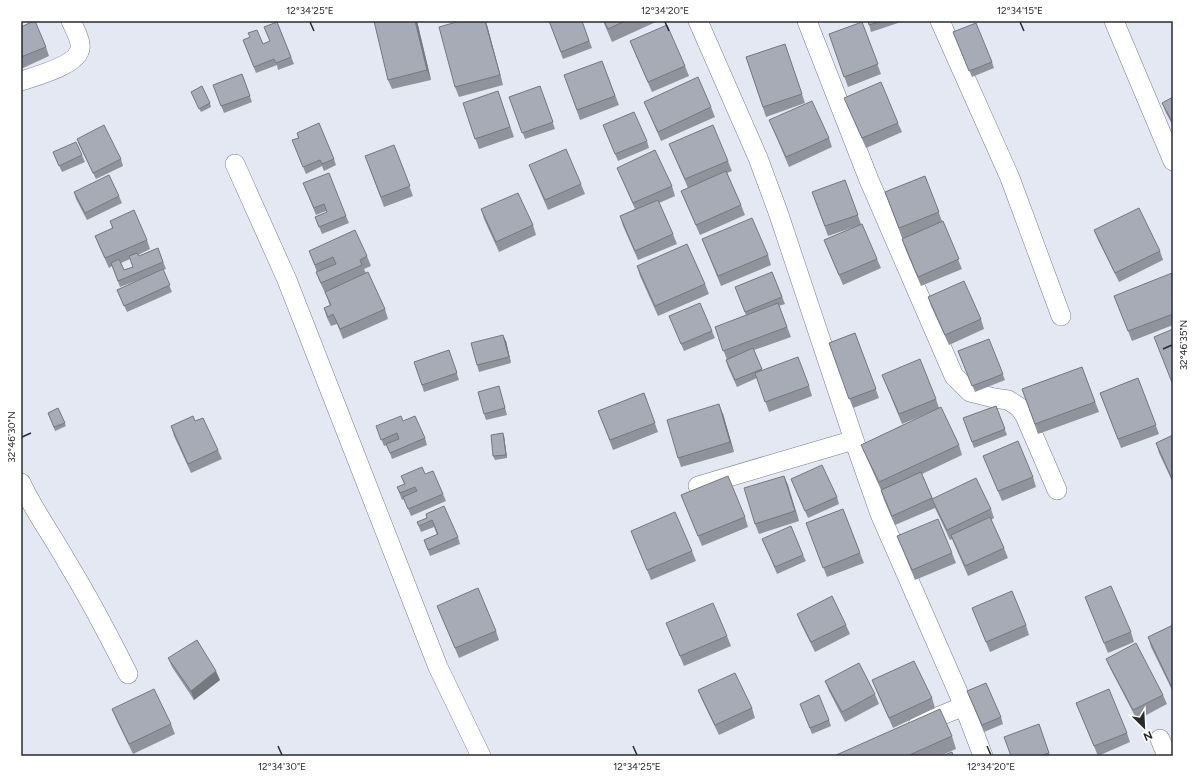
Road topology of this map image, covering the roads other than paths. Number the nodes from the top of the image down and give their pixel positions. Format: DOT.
graph roads {
  1 [pos="71,21"];
  2 [pos="698,21"];
  3 [pos="807,21"];
  4 [pos="940,21"];
  5 [pos="1114,21"];
  6 [pos="21,81"];
  7 [pos="1173,161"];
  8 [pos="235,164"];
  9 [pos="1061,316"];
  10 [pos="854,440"];
  11 [pos="21,483"];
  12 [pos="698,486"];
  13 [pos="1057,490"];
  14 [pos="128,674"];
  15 [pos="964,706"];
  16 [pos="901,732"];
  17 [pos="481,756"];
  18 [pos="983,756"];
  1 -- 6 [label="street"];
  2 -- 10 [label="street"];
  3 -- 13 [label="street"];
  4 -- 9 [label="street"];
  5 -- 7 [label="street"];
  8 -- 17 [label="street"];
  10 -- 12 [label="street"];
  10 -- 15 [label="street"];
  11 -- 14 [label="street"];
  15 -- 16 [label="street"];
  15 -- 18 [label="street"];
}
